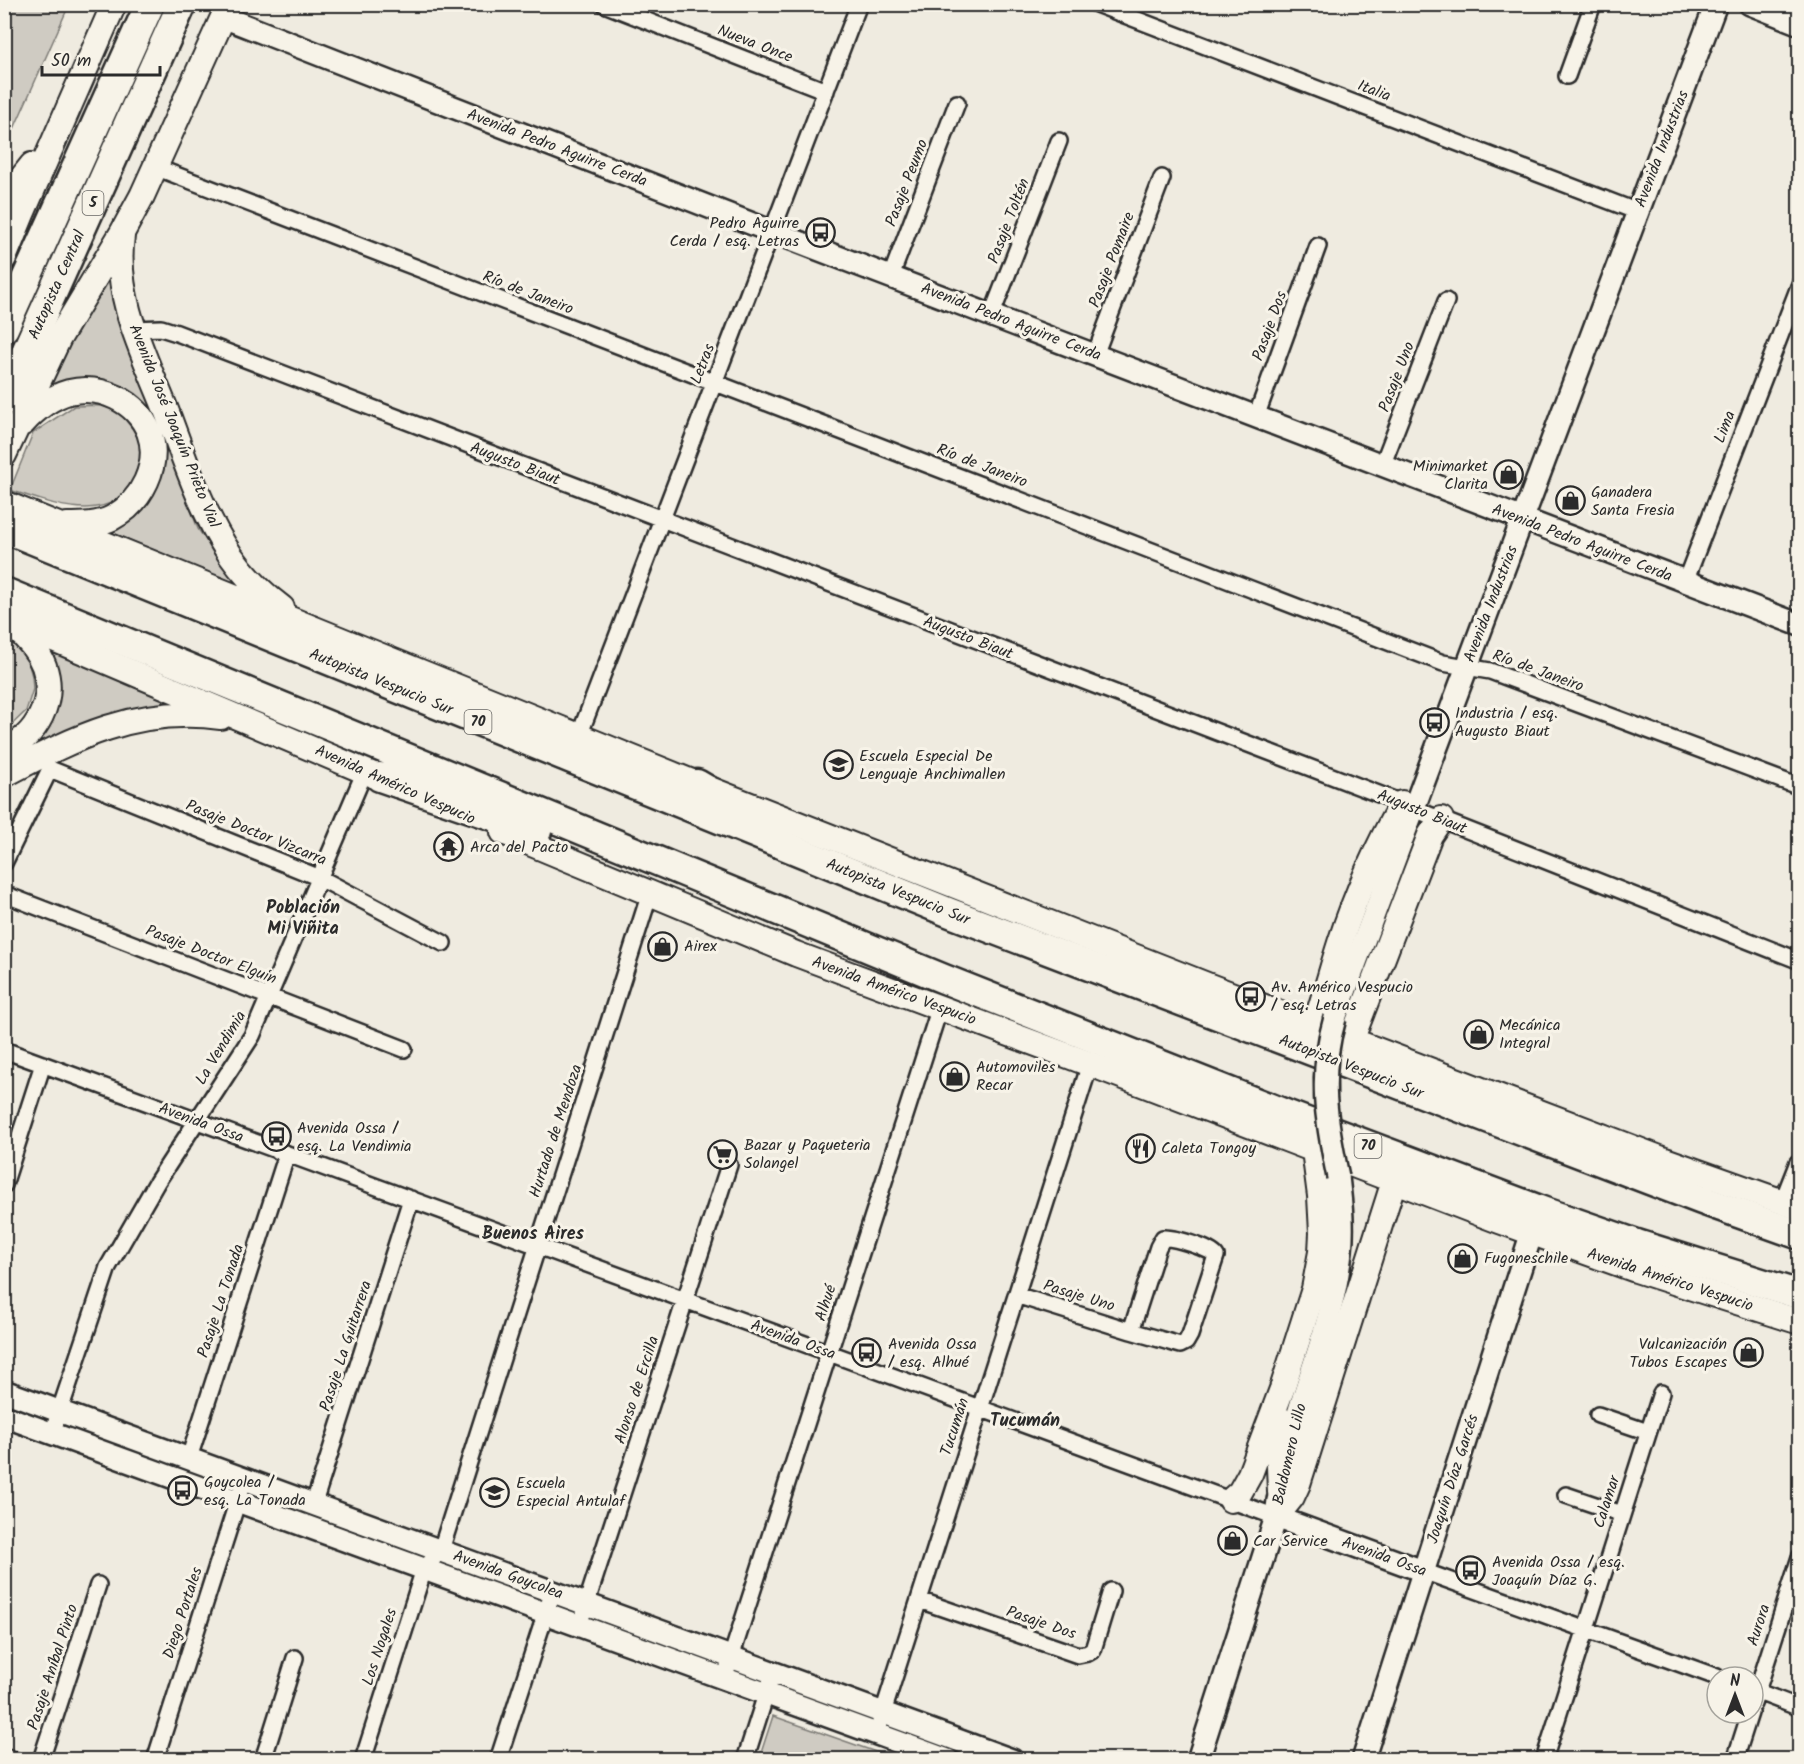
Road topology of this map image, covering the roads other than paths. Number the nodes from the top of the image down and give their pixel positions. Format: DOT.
graph roads {
  1 [pos="114,4"];
  2 [pos="150,4"];
  3 [pos="182,4"];
  4 [pos="604,4"];
  5 [pos="859,4"];
  6 [pos="1096,4"];
  7 [pos="1593,4"];
  8 [pos="1716,4"];
  9 [pos="1750,4"];
  10 [pos="226,11"];
  11 [pos="1800,24"];
  12 [pos="1567,75"];
  13 [pos="826,92"];
  14 [pos="957,103"];
  15 [pos="63,118"];
  16 [pos="1059,141"];
  17 [pos="155,167"];
  18 [pos="1162,178"];
  19 [pos="4,200"];
  20 [pos="1638,212"];
  21 [pos="773,232"];
  22 [pos="123,233"];
  23 [pos="1318,246"];
  24 [pos="4,258"];
  25 [pos="891,276"];
  26 [pos="1800,284"];
  27 [pos="1446,301"];
  28 [pos="992,314"];
  29 [pos="4,328"];
  30 [pos="134,329"];
  31 [pos="1095,355"];
  32 [pos="715,383"];
  33 [pos="4,401"];
  34 [pos="1256,417"];
  35 [pos="9,446"];
  36 [pos="1382,466"];
  37 [pos="4,503"];
  38 [pos="1522,520"];
  39 [pos="662,521"];
  40 [pos="62,525"];
  41 [pos="4,528"];
  42 [pos="1685,582"];
  43 [pos="4,592"];
  44 [pos="4,619"];
  45 [pos="300,622"];
  46 [pos="1800,625"];
  47 [pos="1467,667"];
  48 [pos="254,724"];
  49 [pos="579,736"];
  50 [pos="4,750"];
  51 [pos="372,774"];
  52 [pos="4,775"];
  53 [pos="697,784"];
  54 [pos="1800,788"];
  55 [pos="1408,806"];
  56 [pos="1441,819"];
  57 [pos="4,863"];
  58 [pos="320,878"];
  59 [pos="726,889"];
  60 [pos="650,893"];
  61 [pos="4,894"];
  62 [pos="948,912"];
  63 [pos="443,943"];
  64 [pos="1800,961"];
  65 [pos="270,997"];
  66 [pos="940,1007"];
  67 [pos="1324,1022"];
  68 [pos="1351,1041"];
  69 [pos="404,1049"];
  70 [pos="4,1050"];
  71 [pos="43,1064"];
  72 [pos="1090,1064"];
  73 [pos="196,1121"];
  74 [pos="1314,1150"];
  75 [pos="287,1154"];
  76 [pos="729,1165"];
  77 [pos="1800,1165"];
  78 [pos="1394,1181"];
  79 [pos="4,1185"];
  80 [pos="411,1200"];
  81 [pos="1792,1206"];
  82 [pos="1532,1232"];
  83 [pos="1800,1235"];
  84 [pos="538,1246"];
  85 [pos="1016,1295"];
  86 [pos="1800,1295"];
  87 [pos="685,1300"];
  88 [pos="1800,1322"];
  89 [pos="1131,1331"];
  90 [pos="829,1353"];
  91 [pos="1281,1389"];
  92 [pos="4,1391"];
  93 [pos="1661,1393"];
  94 [pos="980,1408"];
  95 [pos="60,1411"];
  96 [pos="1598,1415"];
  97 [pos="4,1416"];
  98 [pos="1648,1432"];
  99 [pos="52,1434"];
  100 [pos="189,1458"];
  101 [pos="245,1478"];
  102 [pos="1280,1492"];
  103 [pos="1566,1495"];
  104 [pos="1231,1500"];
  105 [pos="238,1501"];
  106 [pos="314,1503"];
  107 [pos="1622,1514"];
  108 [pos="1276,1517"];
  109 [pos="441,1550"];
  110 [pos="1800,1557"];
  111 [pos="424,1569"];
  112 [pos="1423,1571"];
  113 [pos="98,1585"];
  114 [pos="553,1591"];
  115 [pos="1111,1591"];
  116 [pos="1794,1596"];
  117 [pos="919,1600"];
  118 [pos="586,1604"];
  119 [pos="546,1613"];
  120 [pos="579,1625"];
  121 [pos="1585,1631"];
  122 [pos="731,1657"];
  123 [pos="295,1658"];
  124 [pos="1765,1668"];
  125 [pos="773,1672"];
  126 [pos="1705,1673"];
  127 [pos="725,1678"];
  128 [pos="766,1693"];
  129 [pos="1765,1698"];
  130 [pos="1800,1707"];
  131 [pos="883,1712"];
  132 [pos="1746,1725"];
  133 [pos="876,1733"];
  134 [pos="4,1756"];
  135 [pos="13,1760"];
  136 [pos="41,1760"];
  137 [pos="155,1760"];
  138 [pos="263,1760"];
  139 [pos="363,1760"];
  140 [pos="498,1760"];
  141 [pos="745,1760"];
  142 [pos="948,1760"];
  143 [pos="1012,1760"];
  144 [pos="1197,1760"];
  145 [pos="1363,1760"];
  146 [pos="1544,1760"];
  147 [pos="1735,1760"];
  1 -- 15 [label="main road"];
  2 -- 29 [label="highway, Autopista Central / 5"];
  3 -- 33 [label="highway, Autopista Central / 5"];
  4 -- 13 [label="street, Nueva Once"];
  5 -- 13 [label="street, Letras"];
  6 -- 20 [label="street, Italia"];
  7 -- 12 [label="street"];
  8 -- 20 [label="street, Avenida Industrias"];
  9 -- 11 [label="street"];
  10 -- 17 [label="main road, Avenida José Joaquín Prieto Vial"];
  10 -- 21 [label="street, Avenida Pedro Aguirre Cerda"];
  13 -- 21 [label="street, Letras"];
  14 -- 25 [label="street, Pasaje Peumo"];
  15 -- 19 [label="main road"];
  15 -- 24 [label="main road"];
  16 -- 28 [label="street, Pasaje Toltén"];
  17 -- 22 [label="main road, Avenida José Joaquín Prieto Vial"];
  17 -- 32 [label="street, Río de Janeiro"];
  18 -- 31 [label="street, Pasaje Pomaire"];
  20 -- 38 [label="street, Avenida Industrias"];
  21 -- 25 [label="street, Avenida Pedro Aguirre Cerda"];
  21 -- 32 [label="street, Letras"];
  22 -- 30 [label="main road, Avenida José Joaquín Prieto Vial"];
  22 -- 35 [label="main road, Avenida José Joaquín Prieto Vial"];
  23 -- 34 [label="street, Pasaje Dos"];
  25 -- 28 [label="street, Avenida Pedro Aguirre Cerda"];
  26 -- 42 [label="street, Lima"];
  27 -- 36 [label="street, Pasaje Uno"];
  28 -- 31 [label="street, Avenida Pedro Aguirre Cerda"];
  30 -- 39 [label="street, Augusto Biaut"];
  30 -- 45 [label="main road, Avenida José Joaquín Prieto Vial"];
  31 -- 34 [label="street, Avenida Pedro Aguirre Cerda"];
  32 -- 39 [label="street, Letras"];
  32 -- 47 [label="street, Río de Janeiro"];
  34 -- 36 [label="street, Avenida Pedro Aguirre Cerda"];
  35 -- 40 [label="main road"];
  36 -- 38 [label="street, Avenida Pedro Aguirre Cerda"];
  37 -- 40 [label="main road"];
  38 -- 42 [label="street, Avenida Pedro Aguirre Cerda"];
  38 -- 47 [label="street, Avenida Industrias"];
  39 -- 49 [label="street, Letras"];
  39 -- 55 [label="street, Augusto Biaut"];
  40 -- 45 [label="main road"];
  41 -- 62 [label="highway, Autopista Vespucio Sur / 70"];
  42 -- 46 [label="street, Avenida Pedro Aguirre Cerda"];
  43 -- 59 [label="highway, 70"];
  44 -- 48 [label="main road, Avenida Américo Vespucio"];
  44 -- 50 [label="main road"];
  45 -- 49 [label="main road"];
  47 -- 54 [label="street, Río de Janeiro"];
  47 -- 55 [label="street, Avenida Industrias"];
  48 -- 51 [label="main road, Avenida Américo Vespucio"];
  48 -- 52 [label="main road"];
  49 -- 53 [label="main road"];
  51 -- 58 [label="street, La Vendimia"];
  51 -- 59 [label="highway"];
  51 -- 60 [label="main road, Avenida Américo Vespucio"];
  53 -- 62 [label="highway"];
  53 -- 67 [label="main road"];
  55 -- 56 [label="street, Augusto Biaut"];
  55 -- 67 [label="main road"];
  56 -- 64 [label="street, Augusto Biaut"];
  56 -- 68 [label="main road"];
  57 -- 58 [label="street, Pasaje Doctor Vizcarra"];
  58 -- 63 [label="street, Pasaje Doctor Vizcarra"];
  58 -- 65 [label="street, La Vendimia"];
  59 -- 86 [label="highway, 70"];
  60 -- 66 [label="main road, Avenida Américo Vespucio"];
  60 -- 84 [label="street, Hurtado de Mendoza"];
  61 -- 65 [label="street, Pasaje Doctor Elguin"];
  62 -- 83 [label="highway, Autopista Vespucio Sur / 70"];
  65 -- 69 [label="street, Pasaje Doctor Elguin"];
  65 -- 73 [label="street, La Vendimia"];
  66 -- 72 [label="main road, Avenida Américo Vespucio"];
  66 -- 90 [label="street, Alhué"];
  67 -- 68 [label="main road"];
  67 -- 102 [label="street, Baldomero Lillo, bridge"];
  68 -- 81 [label="main road"];
  70 -- 71 [label="street, Avenida Ossa"];
  71 -- 73 [label="street, Avenida Ossa"];
  71 -- 79 [label="street"];
  72 -- 74 [label="main road, Avenida Américo Vespucio"];
  72 -- 85 [label="street, Tucumán"];
  73 -- 75 [label="street, Avenida Ossa"];
  73 -- 95 [label="street, La Vendimia"];
  74 -- 78 [label="main road, Avenida Américo Vespucio"];
  74 -- 91 [label="main road"];
  75 -- 80 [label="street, Avenida Ossa"];
  75 -- 100 [label="street, Pasaje La Tonada"];
  76 -- 87 [label="street, Alonso de Ercilla"];
  77 -- 81 [label="street"];
  78 -- 82 [label="main road, Avenida Américo Vespucio"];
  78 -- 108 [label="main road"];
  80 -- 84 [label="street, Avenida Ossa"];
  80 -- 106 [label="street, Pasaje La Guitarrera"];
  82 -- 88 [label="main road, Avenida Américo Vespucio"];
  82 -- 112 [label="street, Joaquín Díaz Garcés"];
  84 -- 87 [label="street, Avenida Ossa"];
  84 -- 109 [label="street, Hurtado de Mendoza"];
  85 -- 89 [label="street, Pasaje Uno"];
  85 -- 94 [label="street, Tucumán"];
  87 -- 90 [label="street, Avenida Ossa"];
  87 -- 118 [label="street, Alonso de Ercilla"];
  89 -- 89 [label="street, Pasaje Uno"];
  90 -- 94 [label="street, Avenida Ossa"];
  90 -- 122 [label="street, Alhué"];
  91 -- 102 [label="main road"];
  91 -- 104 [label="main road"];
  92 -- 95 [label="street, Avenida Goycolea"];
  93 -- 98 [label="street, Calamar"];
  94 -- 104 [label="street, Avenida Ossa"];
  94 -- 117 [label="street, Tucumán"];
  95 -- 99 [label="street, La Vendimia"];
  95 -- 100 [label="street, Avenida Goycolea"];
  96 -- 98 [label="street"];
  97 -- 99 [label="street, Avenida Goycolea"];
  98 -- 107 [label="street, Calamar"];
  99 -- 105 [label="street, Avenida Goycolea"];
  100 -- 101 [label="street, Avenida Goycolea"];
  101 -- 105 [label="street, Diego Portales"];
  101 -- 106 [label="street, Avenida Goycolea"];
  102 -- 108 [label="street, Baldomero Lillo"];
  103 -- 107 [label="street"];
  104 -- 108 [label="street, Avenida Ossa"];
  105 -- 111 [label="street, Avenida Goycolea"];
  105 -- 137 [label="street, Diego Portales"];
  106 -- 109 [label="street, Avenida Goycolea"];
  107 -- 121 [label="street, Calamar"];
  108 -- 112 [label="street, Avenida Ossa"];
  108 -- 144 [label="street, Baldomero Lillo"];
  109 -- 111 [label="street, Los Nogales"];
  109 -- 114 [label="street, Avenida Goycolea"];
  110 -- 116 [label="street, Aurora"];
  111 -- 119 [label="street, Avenida Goycolea"];
  111 -- 139 [label="street, Los Nogales"];
  112 -- 121 [label="street, Avenida Ossa"];
  112 -- 145 [label="street, Joaquín Díaz Garcés"];
  113 -- 136 [label="street, Pasaje Aníbal Pinto"];
  114 -- 118 [label="street, Avenida Goycolea"];
  114 -- 119 [label="street"];
  115 -- 117 [label="street, Pasaje Dos"];
  116 -- 124 [label="street, Aurora"];
  117 -- 131 [label="street, Tucumán"];
  118 -- 120 [label="street, Alonso de Ercilla"];
  118 -- 122 [label="street, Avenida Goycolea"];
  119 -- 120 [label="street, Avenida Goycolea"];
  119 -- 140 [label="street"];
  120 -- 127 [label="street, Avenida Goycolea"];
  121 -- 126 [label="street, Avenida Ossa"];
  121 -- 146 [label="street, Calamar"];
  122 -- 125 [label="street, Avenida Goycolea"];
  122 -- 127 [label="street, Alhué"];
  123 -- 138 [label="street"];
  125 -- 128 [label="street"];
  125 -- 131 [label="street, Avenida Goycolea"];
  127 -- 128 [label="street, Avenida Goycolea"];
  128 -- 133 [label="street, Avenida Goycolea"];
  128 -- 141 [label="street"];
  129 -- 130 [label="street"];
  131 -- 133 [label="street, Tucumán"];
  131 -- 143 [label="street, Avenida Goycolea"];
  132 -- 147 [label="street"];
  133 -- 142 [label="street, Avenida Goycolea"];
  134 -- 135 [label="street"];
}
